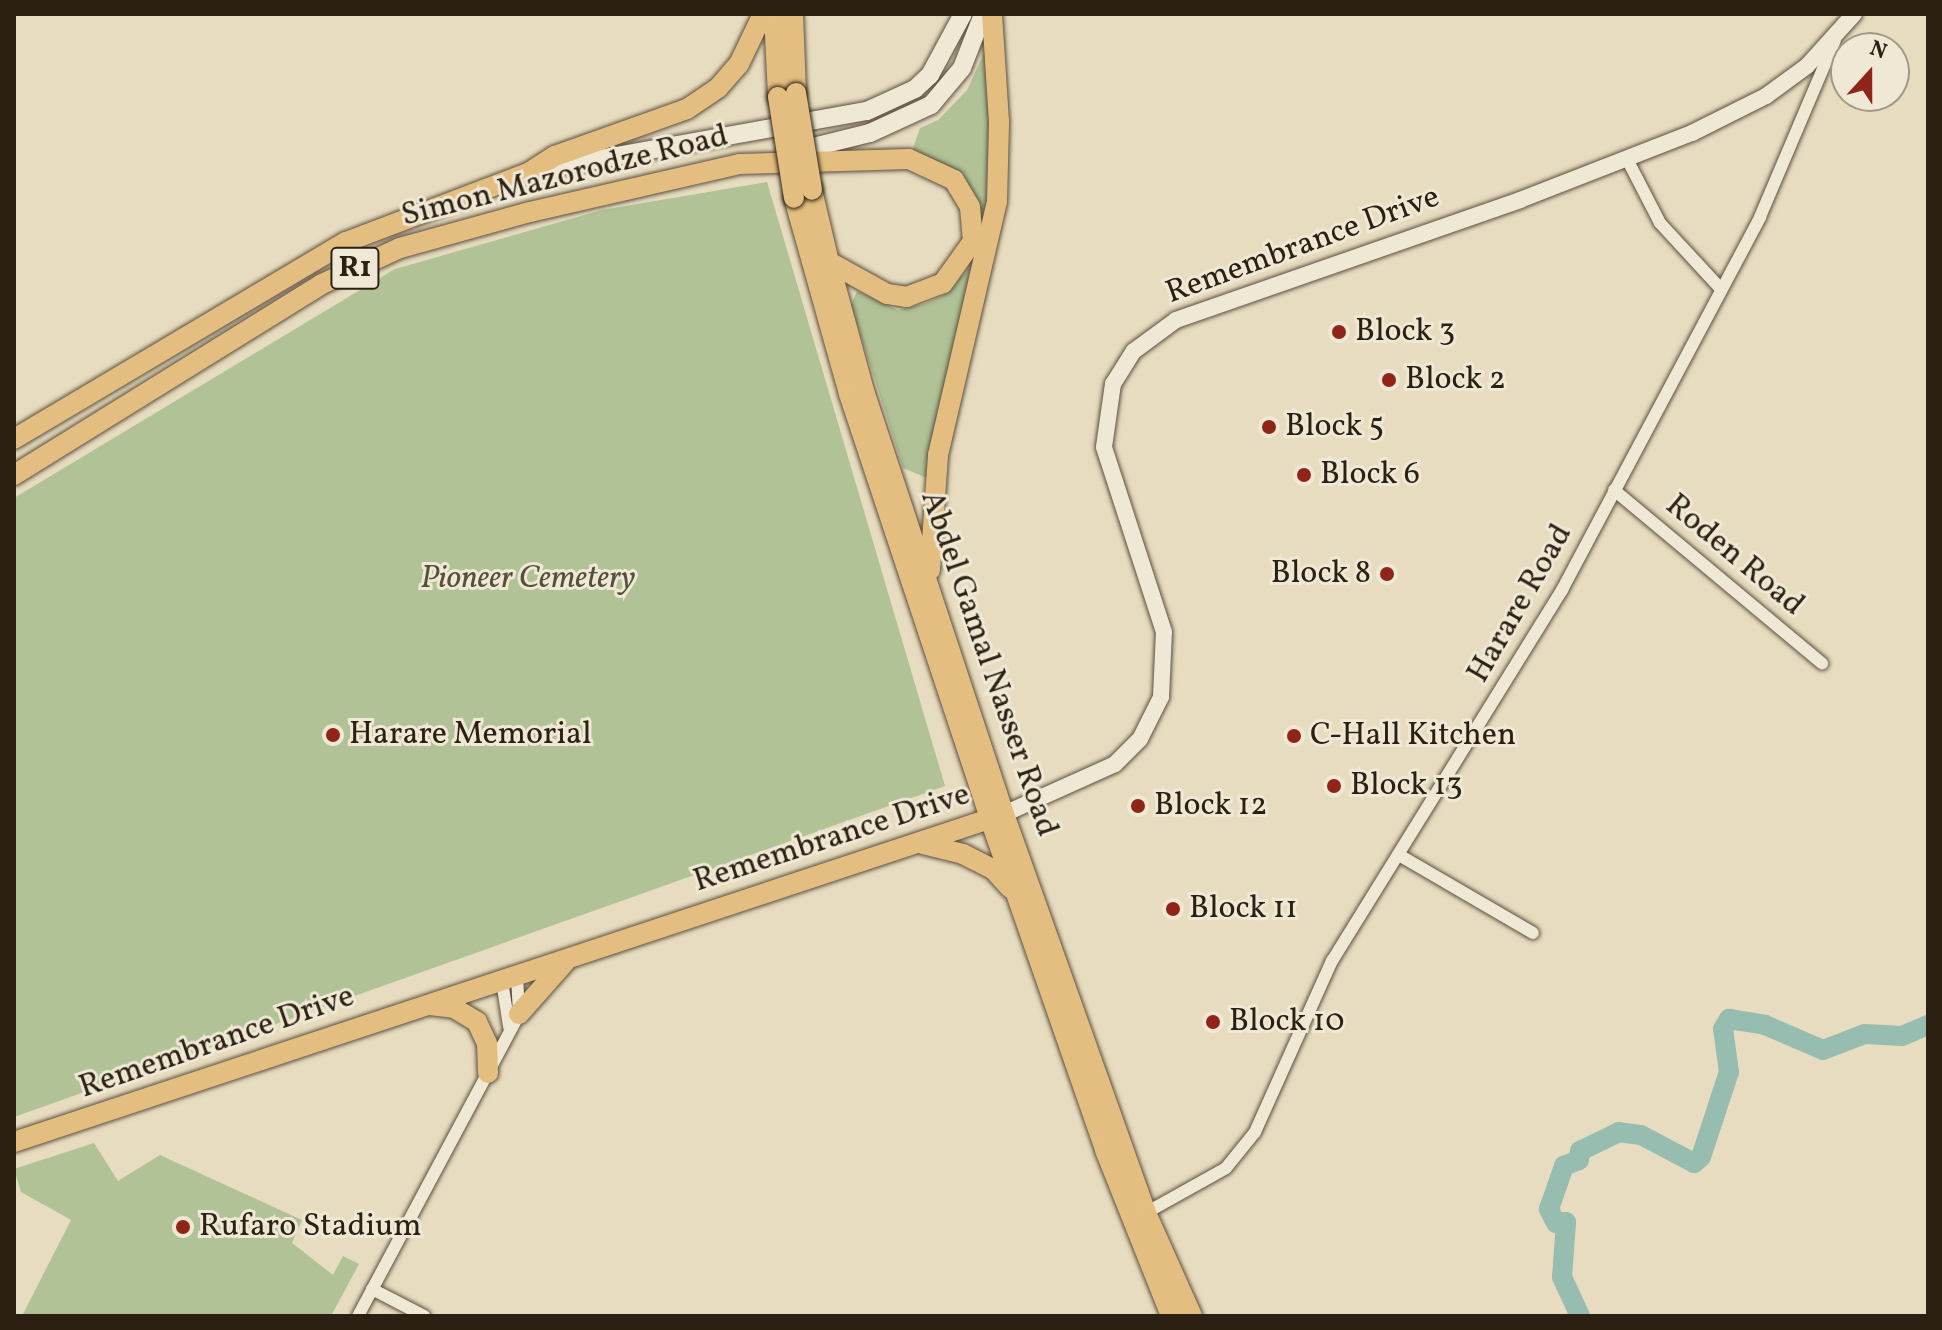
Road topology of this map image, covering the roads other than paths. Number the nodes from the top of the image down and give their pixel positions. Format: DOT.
graph roads {
  1 [pos="763,14"];
  2 [pos="774,14"];
  3 [pos="793,14"];
  4 [pos="963,14"];
  5 [pos="983,14"];
  6 [pos="992,14"];
  7 [pos="1854,14"];
  8 [pos="1840,32"];
  9 [pos="1830,42"];
  10 [pos="1830,51"];
  11 [pos="787,95"];
  12 [pos="1627,159"];
  13 [pos="740,164"];
  14 [pos="530,172"];
  15 [pos="803,194"];
  16 [pos="829,262"];
  17 [pos="1721,289"];
  18 [pos="14,439"];
  19 [pos="14,475"];
  20 [pos="1614,490"];
  21 [pos="930,583"];
  22 [pos="1822,663"];
  23 [pos="997,816"];
  24 [pos="923,844"];
  25 [pos="1399,855"];
  26 [pos="1018,897"];
  27 [pos="1533,933"];
  28 [pos="568,959"];
  29 [pos="510,978"];
  30 [pos="426,1004"];
  31 [pos="519,1014"];
  32 [pos="509,1033"];
  33 [pos="488,1073"];
  34 [pos="14,1142"];
  35 [pos="1138,1216"];
  36 [pos="372,1289"];
  37 [pos="358,1316"];
  38 [pos="424,1316"];
  39 [pos="1171,1316"];
  40 [pos="1192,1316"];
  1 -- 14 [label="main road"];
  2 -- 11 [label="main road, Abdel Gamal Nasser Road"];
  3 -- 11 [label="main road, Abdel Gamal Nasser Road"];
  4 -- 14 [label="main road, Simon Mazorodze Road / R1"];
  5 -- 13 [label="main road, Simon Mazorodze Road / R1"];
  6 -- 21 [label="main road"];
  7 -- 8 [label="street, Remembrance Drive"];
  9 -- 12 [label="street, Remembrance Drive"];
  10 -- 17 [label="street, Harare Road"];
  11 -- 15 [label="main road, Abdel Gamal Nasser Road, bridge"];
  12 -- 17 [label="street"];
  12 -- 23 [label="street, Remembrance Drive"];
  13 -- 16 [label="main road"];
  13 -- 19 [label="main road, Simon Mazorodze Road / R1"];
  14 -- 18 [label="main road, Simon Mazorodze Road / R1"];
  15 -- 16 [label="main road, Abdel Gamal Nasser Road"];
  15 -- 23 [label="main road, Abdel Gamal Nasser Road"];
  16 -- 21 [label="main road, Abdel Gamal Nasser Road"];
  17 -- 20 [label="street, Harare Road"];
  20 -- 22 [label="street, Roden Road"];
  20 -- 25 [label="street, Harare Road"];
  21 -- 23 [label="main road, Abdel Gamal Nasser Road"];
  23 -- 24 [label="main road, Remembrance Drive"];
  23 -- 26 [label="main road, Abdel Gamal Nasser Road"];
  23 -- 35 [label="main road, Abdel Gamal Nasser Road"];
  24 -- 26 [label="main road"];
  24 -- 28 [label="main road, Remembrance Drive"];
  25 -- 27 [label="street"];
  25 -- 35 [label="street, Harare Road"];
  26 -- 35 [label="main road, Abdel Gamal Nasser Road"];
  28 -- 29 [label="main road, Remembrance Drive"];
  28 -- 31 [label="main road"];
  29 -- 30 [label="main road, Remembrance Drive"];
  29 -- 31 [label="street"];
  29 -- 32 [label="street"];
  30 -- 33 [label="main road"];
  30 -- 34 [label="main road, Remembrance Drive"];
  31 -- 32 [label="street"];
  32 -- 33 [label="street"];
  33 -- 36 [label="street"];
  35 -- 39 [label="main road, Abdel Gamal Nasser Road"];
  35 -- 40 [label="main road, Abdel Gamal Nasser Road"];
  36 -- 37 [label="street"];
  36 -- 38 [label="street"];
}
